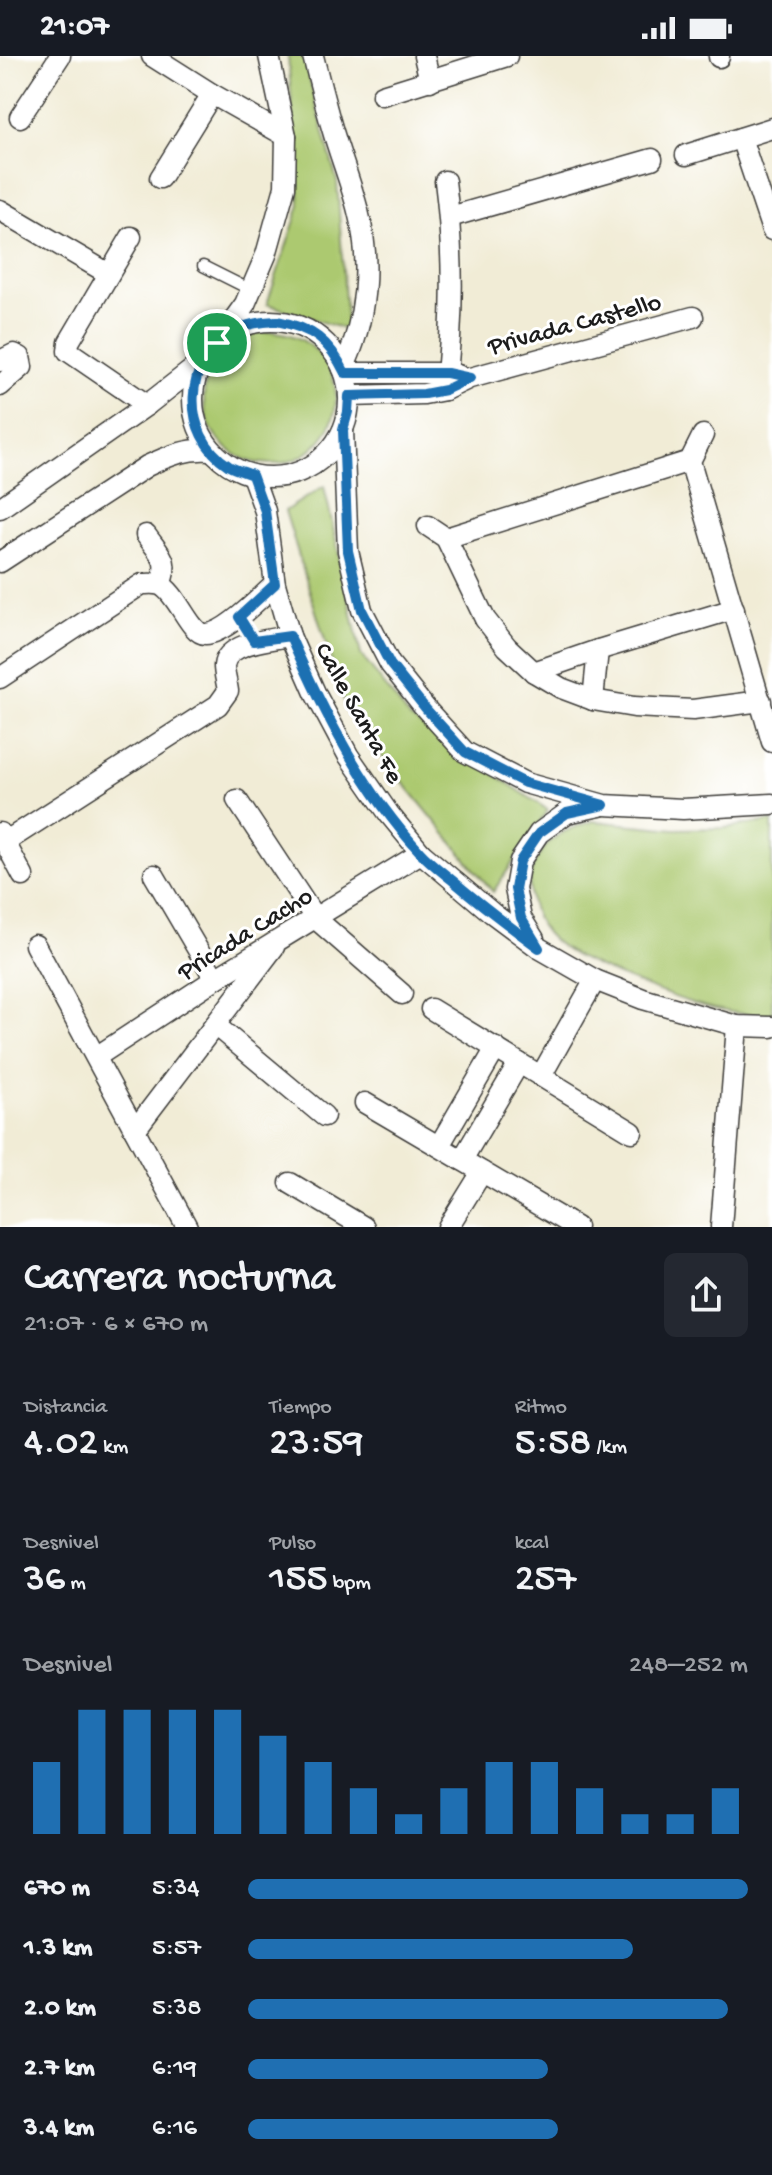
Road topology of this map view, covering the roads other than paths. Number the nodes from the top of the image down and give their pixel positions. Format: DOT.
graph roads {
  1 [pos="60,56"];
  2 [pos="152,56"];
  3 [pos="269,56"];
  4 [pos="313,56"];
  5 [pos="424,56"];
  6 [pos="507,56"];
  7 [pos="430,81"];
  8 [pos="212,94"];
  9 [pos="382,95"];
  10 [pos="20,117"];
  11 [pos="772,128"];
  12 [pos="286,136"];
  13 [pos="741,138"];
  14 [pos="686,155"];
  15 [pos="652,159"];
  16 [pos="160,178"];
  17 [pos="445,181"];
  18 [pos="0,210"];
  19 [pos="450,217"];
  20 [pos="772,230"];
  21 [pos="131,237"];
  22 [pos="203,266"];
  23 [pos="109,274"];
  24 [pos="251,290"];
  25 [pos="693,317"];
  26 [pos="217,343"];
  27 [pos="0,361"];
  28 [pos="202,362"];
  29 [pos="344,371"];
  30 [pos="446,381"];
  31 [pos="0,386"];
  32 [pos="349,396"];
  33 [pos="147,405"];
  34 [pos="343,430"];
  35 [pos="703,435"];
  36 [pos="211,450"];
  37 [pos="690,461"];
  38 [pos="252,475"];
  39 [pos="0,508"];
  40 [pos="428,526"];
  41 [pos="146,535"];
  42 [pos="446,538"];
  43 [pos="0,562"];
  44 [pos="160,584"];
  45 [pos="275,584"];
  46 [pos="734,609"];
  47 [pos="239,617"];
  48 [pos="290,636"];
  49 [pos="254,641"];
  50 [pos="598,650"];
  51 [pos="534,672"];
  52 [pos="0,678"];
  53 [pos="593,700"];
  54 [pos="761,701"];
  55 [pos="772,742"];
  56 [pos="237,800"];
  57 [pos="772,804"];
  58 [pos="604,805"];
  59 [pos="2,838"];
  60 [pos="421,853"];
  61 [pos="154,875"];
  62 [pos="23,876"];
  63 [pos="315,918"];
  64 [pos="282,938"];
  65 [pos="35,945"];
  66 [pos="539,948"];
  67 [pos="215,979"];
  68 [pos="595,980"];
  69 [pos="402,994"];
  70 [pos="431,1009"];
  71 [pos="215,1025"];
  72 [pos="737,1026"];
  73 [pos="772,1027"];
  74 [pos="496,1048"];
  75 [pos="96,1057"];
  76 [pos="519,1063"];
  77 [pos="541,1076"];
  78 [pos="365,1103"];
  79 [pos="324,1116"];
  80 [pos="135,1130"];
  81 [pos="632,1132"];
  82 [pos="439,1146"];
  83 [pos="462,1160"];
  84 [pos="482,1172"];
  85 [pos="290,1183"];
  86 [pos="723,1225"];
  87 [pos="187,1227"];
  88 [pos="364,1227"];
  89 [pos="448,1227"];
  90 [pos="576,1227"];
  1 -- 10 [label="street"];
  2 -- 8 [label="street"];
  3 -- 12 [label="street"];
  4 -- 29 [label="street"];
  5 -- 7 [label="street"];
  6 -- 7 [label="street"];
  7 -- 9 [label="street"];
  8 -- 12 [label="street"];
  8 -- 16 [label="street"];
  11 -- 13 [label="street"];
  12 -- 24 [label="street"];
  13 -- 14 [label="street"];
  13 -- 20 [label="street"];
  15 -- 19 [label="street"];
  17 -- 19 [label="street"];
  18 -- 23 [label="street"];
  19 -- 30 [label="street"];
  21 -- 23 [label="street"];
  22 -- 24 [label="lane"];
  23 -- 33 [label="street"];
  24 -- 26 [label="street"];
  25 -- 30 [label="street, Privada Castello"];
  26 -- 28 [label="street"];
  26 -- 29 [label="street"];
  27 -- 31 [label="street"];
  28 -- 33 [label="street"];
  28 -- 36 [label="street"];
  29 -- 30 [label="street"];
  29 -- 32 [label="street"];
  30 -- 32 [label="street, Privada Castello"];
  32 -- 34 [label="street"];
  33 -- 39 [label="street"];
  34 -- 38 [label="street"];
  34 -- 58 [label="street, Calle Santa Fe"];
  35 -- 37 [label="street"];
  36 -- 38 [label="street"];
  36 -- 43 [label="street"];
  37 -- 42 [label="street"];
  37 -- 46 [label="street"];
  38 -- 45 [label="street, Calle Santa Fe"];
  40 -- 42 [label="street"];
  41 -- 44 [label="street"];
  42 -- 51 [label="street"];
  44 -- 47 [label="street"];
  44 -- 52 [label="street"];
  45 -- 47 [label="street"];
  45 -- 48 [label="street, Calle Santa Fe"];
  46 -- 50 [label="street"];
  46 -- 54 [label="street"];
  47 -- 49 [label="street"];
  48 -- 49 [label="street"];
  48 -- 60 [label="street, Calle Santa Fe"];
  49 -- 59 [label="street"];
  50 -- 51 [label="street"];
  50 -- 53 [label="street"];
  51 -- 53 [label="street"];
  53 -- 54 [label="street"];
  54 -- 55 [label="street"];
  56 -- 63 [label="street"];
  57 -- 58 [label="street, Calle Santa Fe"];
  58 -- 66 [label="street"];
  59 -- 62 [label="street"];
  60 -- 63 [label="street, Pricada Cacho"];
  60 -- 66 [label="street, Calle Santa Fe"];
  61 -- 67 [label="street"];
  63 -- 64 [label="street, Pricada Cacho"];
  63 -- 69 [label="street"];
  64 -- 67 [label="street, Pricada Cacho"];
  64 -- 71 [label="street"];
  65 -- 75 [label="street"];
  66 -- 68 [label="street, Calle Santa Fe"];
  67 -- 75 [label="street, Pricada Cacho"];
  68 -- 72 [label="street, Calle Santa Fe"];
  68 -- 77 [label="street"];
  70 -- 74 [label="street"];
  71 -- 79 [label="street"];
  71 -- 80 [label="street"];
  72 -- 73 [label="street, Calle Santa Fe"];
  72 -- 86 [label="street"];
  74 -- 76 [label="street"];
  74 -- 82 [label="street"];
  75 -- 80 [label="street"];
  76 -- 77 [label="street"];
  76 -- 83 [label="street"];
  77 -- 81 [label="street"];
  78 -- 82 [label="street"];
  80 -- 87 [label="street"];
  82 -- 83 [label="street"];
  83 -- 84 [label="street"];
  84 -- 89 [label="street"];
  84 -- 90 [label="street"];
  85 -- 88 [label="street"];
}
